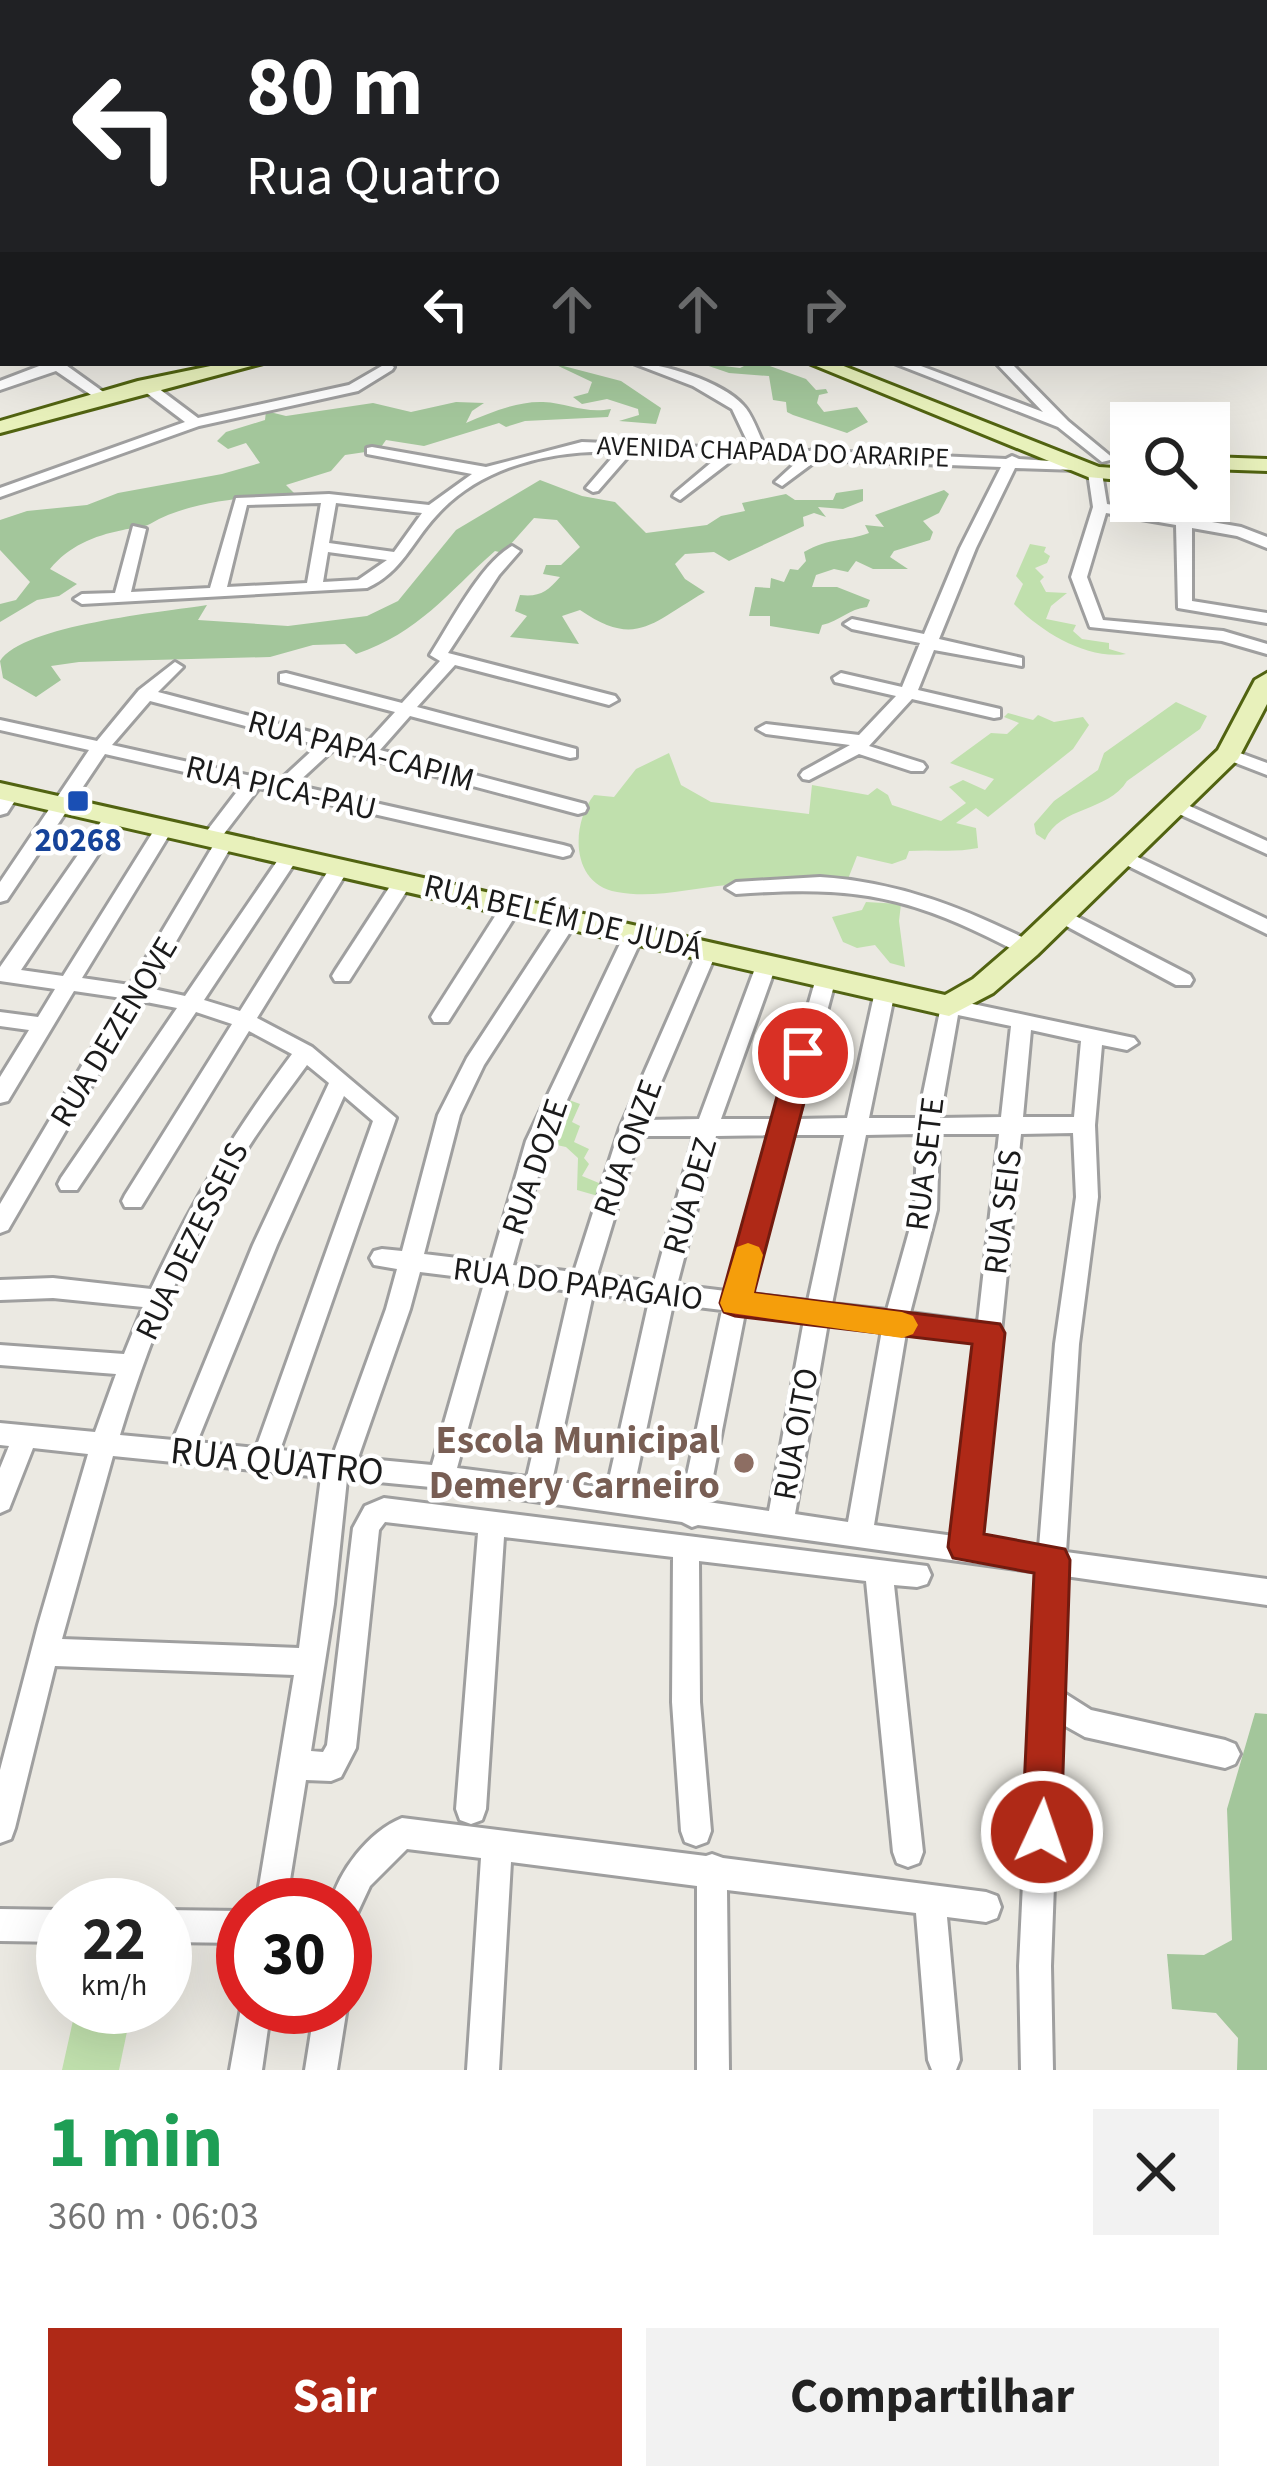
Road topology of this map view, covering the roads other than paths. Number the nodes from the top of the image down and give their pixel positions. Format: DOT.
graph roads {
  1 [pos="51,366"];
  2 [pos="59,366"];
  3 [pos="238,366"];
  4 [pos="649,366"];
  5 [pos="826,366"];
  6 [pos="909,366"];
  7 [pos="1006,366"];
  8 [pos="387,367"];
  9 [pos="145,385"];
  10 [pos="0,386"];
  11 [pos="102,396"];
  12 [pos="195,423"];
  13 [pos="1063,424"];
  14 [pos="1,426"];
  15 [pos="630,446"];
  16 [pos="736,449"];
  17 [pos="759,450"];
  18 [pos="372,452"];
  19 [pos="817,452"];
  20 [pos="1012,460"];
  21 [pos="1110,462"];
  22 [pos="1230,464"];
  23 [pos="1089,465"];
  24 [pos="1267,465"];
  25 [pos="1110,470"];
  26 [pos="488,472"];
  27 [pos="1230,478"];
  28 [pos="1267,479"];
  29 [pos="782,482"];
  30 [pos="593,488"];
  31 [pos="0,493"];
  32 [pos="680,496"];
  33 [pos="328,498"];
  34 [pos="1100,507"];
  35 [pos="432,510"];
  36 [pos="1184,525"];
  37 [pos="138,529"];
  38 [pos="1267,543"];
  39 [pos="322,547"];
  40 [pos="512,551"];
  41 [pos="400,557"];
  42 [pos="314,589"];
  43 [pos="217,593"];
  44 [pos="122,596"];
  45 [pos="82,599"];
  46 [pos="1267,618"];
  47 [pos="852,624"];
  48 [pos="930,642"];
  49 [pos="1267,649"];
  50 [pos="444,659"];
  51 [pos="1016,662"];
  52 [pos="175,667"];
  53 [pos="286,678"];
  54 [pos="841,678"];
  55 [pos="1267,680"];
  56 [pos="908,693"];
  57 [pos="145,694"];
  58 [pos="609,700"];
  59 [pos="407,712"];
  60 [pos="994,713"];
  61 [pos="0,725"];
  62 [pos="766,729"];
  63 [pos="331,742"];
  64 [pos="861,744"];
  65 [pos="99,746"];
  66 [pos="369,752"];
  67 [pos="570,754"];
  68 [pos="1229,754"];
  69 [pos="917,767"];
  70 [pos="1267,770"];
  71 [pos="809,775"];
  72 [pos="256,781"];
  73 [pos="283,787"];
  74 [pos="4,797"];
  75 [pos="61,804"];
  76 [pos="1172,804"];
  77 [pos="578,808"];
  78 [pos="114,817"];
  79 [pos="165,827"];
  80 [pos="219,838"];
  81 [pos="1267,848"];
  82 [pos="563,851"];
  83 [pos="291,855"];
  84 [pos="1125,857"];
  85 [pos="340,867"];
  86 [pos="403,881"];
  87 [pos="736,889"];
  88 [pos="0,896"];
  89 [pos="513,904"];
  90 [pos="1062,915"];
  91 [pos="569,918"];
  92 [pos="1267,927"];
  93 [pos="634,934"];
  94 [pos="1027,948"];
  95 [pos="706,950"];
  96 [pos="766,963"];
  97 [pos="4,975"];
  98 [pos="342,976"];
  99 [pos="826,978"];
  100 [pos="1183,980"];
  101 [pos="70,982"];
  102 [pos="885,991"];
  103 [pos="139,993"];
  104 [pos="189,1006"];
  105 [pos="949,1006"];
  106 [pos="441,1017"];
  107 [pos="0,1019"];
  108 [pos="1022,1019"];
  109 [pos="244,1022"];
  110 [pos="45,1025"];
  111 [pos="1092,1034"];
  112 [pos="1127,1043"];
  113 [pos="305,1052"];
  114 [pos="9,1068"];
  115 [pos="339,1084"];
  116 [pos="0,1096"];
  117 [pos="1014,1124"];
  118 [pos="1084,1125"];
  119 [pos="928,1126"];
  120 [pos="857,1127"];
  121 [pos="631,1128"];
  122 [pos="709,1129"];
  123 [pos="780,1129"];
  124 [pos="69,1184"];
  125 [pos="134,1201"];
  126 [pos="0,1223"];
  127 [pos="382,1258"];
  128 [pos="411,1262"];
  129 [pos="500,1275"];
  130 [pos="582,1285"];
  131 [pos="0,1290"];
  132 [pos="662,1295"];
  133 [pos="158,1299"];
  134 [pos="735,1303"];
  135 [pos="818,1312"];
  136 [pos="895,1324"];
  137 [pos="989,1333"];
  138 [pos="0,1355"];
  139 [pos="132,1365"];
  140 [pos="12,1436"];
  141 [pos="104,1443"];
  142 [pos="180,1454"];
  143 [pos="263,1463"];
  144 [pos="338,1468"];
  145 [pos="442,1478"];
  146 [pos="537,1492"];
  147 [pos="0,1501"];
  148 [pos="617,1504"];
  149 [pos="692,1515"];
  150 [pos="492,1524"];
  151 [pos="780,1524"];
  152 [pos="859,1532"];
  153 [pos="966,1547"];
  154 [pos="686,1549"];
  155 [pos="1052,1560"];
  156 [pos="879,1573"];
  157 [pos="917,1575"];
  158 [pos="1267,1592"];
  159 [pos="46,1652"];
  160 [pos="308,1662"];
  161 [pos="1048,1699"];
  162 [pos="1225,1754"];
  163 [pos="292,1765"];
  164 [pos="471,1809"];
  165 [pos="0,1828"];
  166 [pos="696,1831"];
  167 [pos="497,1844"];
  168 [pos="908,1852"];
  169 [pos="712,1870"];
  170 [pos="275,1878"];
  171 [pos="359,1878"];
  172 [pos="930,1901"];
  173 [pos="986,1907"];
  174 [pos="0,1925"];
  175 [pos="36,1926"];
  176 [pos="251,2034"];
  177 [pos="327,2034"];
  178 [pos="944,2060"];
  179 [pos="246,2070"];
  180 [pos="321,2070"];
  181 [pos="483,2070"];
  182 [pos="713,2070"];
  183 [pos="1037,2070"];
  1 -- 10 [label="street"];
  2 -- 11 [label="street"];
  3 -- 9 [label="street"];
  4 -- 17 [label="street"];
  5 -- 23 [label="street"];
  6 -- 13 [label="street"];
  7 -- 13 [label="street"];
  8 -- 12 [label="street"];
  9 -- 11 [label="street"];
  9 -- 12 [label="street"];
  11 -- 14 [label="street"];
  12 -- 31 [label="street"];
  13 -- 23 [label="street"];
  15 -- 16 [label="street, AVENIDA CHAPADA DO ARARIPE"];
  15 -- 26 [label="street, AVENIDA CHAPADA DO ARARIPE"];
  15 -- 30 [label="street"];
  16 -- 17 [label="street, AVENIDA CHAPADA DO ARARIPE"];
  16 -- 32 [label="street"];
  17 -- 19 [label="street, AVENIDA CHAPADA DO ARARIPE"];
  18 -- 26 [label="street"];
  19 -- 20 [label="street, AVENIDA CHAPADA DO ARARIPE"];
  19 -- 29 [label="street"];
  20 -- 23 [label="street, AVENIDA CHAPADA DO ARARIPE"];
  20 -- 48 [label="street"];
  21 -- 23 [label="street, AVENIDA CHAPADA DO ARARIPE"];
  22 -- 24 [label="street"];
  23 -- 25 [label="street, AVENIDA CHAPADA DO ARARIPE"];
  23 -- 34 [label="street"];
  26 -- 35 [label="street, AVENIDA CHAPADA DO ARARIPE"];
  27 -- 28 [label="street"];
  33 -- 35 [label="street"];
  33 -- 39 [label="street"];
  33 -- 43 [label="street"];
  34 -- 36 [label="street"];
  34 -- 49 [label="street"];
  35 -- 41 [label="street, AVENIDA CHAPADA DO ARARIPE"];
  36 -- 38 [label="street"];
  36 -- 46 [label="street"];
  37 -- 44 [label="street"];
  39 -- 41 [label="street"];
  39 -- 42 [label="street"];
  40 -- 50 [label="street"];
  41 -- 42 [label="street, AVENIDA CHAPADA DO ARARIPE"];
  42 -- 43 [label="street, AVENIDA CHAPADA DO ARARIPE"];
  43 -- 44 [label="street, AVENIDA CHAPADA DO ARARIPE"];
  44 -- 45 [label="street, AVENIDA CHAPADA DO ARARIPE"];
  47 -- 48 [label="street"];
  48 -- 51 [label="street"];
  48 -- 56 [label="street"];
  50 -- 58 [label="street"];
  50 -- 59 [label="street"];
  52 -- 57 [label="street"];
  53 -- 59 [label="street"];
  54 -- 56 [label="street"];
  55 -- 68 [label="street"];
  56 -- 60 [label="street"];
  56 -- 64 [label="street"];
  57 -- 63 [label="street, RUA PAPA-CAPIM"];
  57 -- 65 [label="street"];
  59 -- 66 [label="street"];
  59 -- 67 [label="street"];
  61 -- 65 [label="street, RUA PICA-PAU"];
  62 -- 64 [label="street"];
  63 -- 66 [label="street, RUA PAPA-CAPIM"];
  63 -- 73 [label="street"];
  64 -- 69 [label="street"];
  64 -- 71 [label="street"];
  65 -- 72 [label="street, RUA PICA-PAU"];
  65 -- 75 [label="street"];
  66 -- 77 [label="street, RUA PAPA-CAPIM"];
  68 -- 70 [label="street"];
  68 -- 76 [label="street"];
  72 -- 73 [label="street, RUA PICA-PAU"];
  72 -- 80 [label="street, RUA DEZENOVE"];
  73 -- 82 [label="street, RUA PICA-PAU"];
  74 -- 75 [label="street, RUA BELÉM DE JUDÁ"];
  75 -- 78 [label="street, RUA BELÉM DE JUDÁ"];
  75 -- 88 [label="street"];
  76 -- 81 [label="street"];
  76 -- 84 [label="street"];
  78 -- 79 [label="street, RUA BELÉM DE JUDÁ"];
  78 -- 97 [label="street"];
  79 -- 80 [label="street, RUA BELÉM DE JUDÁ"];
  79 -- 101 [label="street"];
  80 -- 83 [label="street, RUA BELÉM DE JUDÁ"];
  80 -- 103 [label="street, RUA DEZENOVE"];
  83 -- 85 [label="street, RUA BELÉM DE JUDÁ"];
  83 -- 104 [label="street"];
  84 -- 90 [label="street"];
  84 -- 92 [label="street"];
  85 -- 86 [label="street, RUA BELÉM DE JUDÁ"];
  85 -- 109 [label="street"];
  86 -- 89 [label="street, RUA BELÉM DE JUDÁ"];
  86 -- 98 [label="street"];
  87 -- 94 [label="street"];
  89 -- 91 [label="street, RUA BELÉM DE JUDÁ"];
  89 -- 106 [label="street"];
  90 -- 94 [label="street"];
  90 -- 100 [label="street"];
  91 -- 93 [label="street, RUA BELÉM DE JUDÁ"];
  91 -- 128 [label="street"];
  93 -- 95 [label="street, RUA BELÉM DE JUDÁ"];
  93 -- 129 [label="street, RUA DOZE"];
  94 -- 105 [label="street"];
  95 -- 96 [label="street, RUA BELÉM DE JUDÁ"];
  95 -- 121 [label="street, RUA ONZE"];
  96 -- 99 [label="street, RUA BELÉM DE JUDÁ"];
  96 -- 122 [label="street, RUA DEZ"];
  97 -- 101 [label="street"];
  99 -- 102 [label="street, RUA BELÉM DE JUDÁ"];
  99 -- 123 [label="street"];
  101 -- 103 [label="street"];
  101 -- 110 [label="street"];
  102 -- 105 [label="street, RUA BELÉM DE JUDÁ"];
  102 -- 120 [label="street, RUA OITO"];
  103 -- 104 [label="street"];
  103 -- 126 [label="street, RUA DEZENOVE"];
  104 -- 109 [label="street"];
  104 -- 124 [label="street"];
  105 -- 108 [label="street, RUA BELÉM DE JUDÁ"];
  105 -- 119 [label="street, RUA SETE"];
  107 -- 110 [label="street"];
  108 -- 111 [label="street, RUA BELÉM DE JUDÁ"];
  108 -- 117 [label="street, RUA SEIS"];
  109 -- 113 [label="street"];
  109 -- 125 [label="street"];
  110 -- 114 [label="street"];
  111 -- 112 [label="street, RUA BELÉM DE JUDÁ"];
  111 -- 118 [label="street"];
  113 -- 115 [label="street"];
  113 -- 133 [label="street, RUA DEZESSEIS"];
  114 -- 116 [label="street"];
  115 -- 142 [label="street"];
  115 -- 143 [label="street"];
  117 -- 118 [label="street"];
  117 -- 119 [label="street"];
  117 -- 137 [label="street, RUA SEIS"];
  118 -- 155 [label="street"];
  119 -- 120 [label="street"];
  119 -- 136 [label="street, RUA SETE"];
  120 -- 123 [label="street"];
  120 -- 135 [label="street, RUA OITO"];
  121 -- 122 [label="street"];
  121 -- 130 [label="street, RUA ONZE"];
  122 -- 123 [label="street"];
  122 -- 132 [label="street, RUA DEZ"];
  123 -- 134 [label="street"];
  127 -- 128 [label="street, RUA DO PAPAGAIO"];
  128 -- 129 [label="street, RUA DO PAPAGAIO"];
  128 -- 144 [label="street"];
  129 -- 130 [label="street, RUA DO PAPAGAIO"];
  129 -- 145 [label="street, RUA DOZE"];
  130 -- 132 [label="street, RUA DO PAPAGAIO"];
  130 -- 146 [label="street, RUA ONZE"];
  131 -- 133 [label="street"];
  132 -- 134 [label="street, RUA DO PAPAGAIO"];
  132 -- 148 [label="street, RUA DEZ"];
  133 -- 139 [label="street, RUA DEZESSEIS"];
  134 -- 135 [label="street, RUA DO PAPAGAIO"];
  134 -- 149 [label="street"];
  135 -- 136 [label="street, RUA DO PAPAGAIO"];
  135 -- 151 [label="street, RUA OITO"];
  136 -- 137 [label="street, RUA DO PAPAGAIO"];
  136 -- 152 [label="street, RUA SETE"];
  137 -- 153 [label="street, RUA SEIS"];
  138 -- 139 [label="street"];
  139 -- 141 [label="street, RUA DEZESSEIS"];
  140 -- 141 [label="street, RUA QUATRO"];
  140 -- 147 [label="street"];
  141 -- 142 [label="street, RUA QUATRO"];
  141 -- 159 [label="street, RUA DEZESSEIS"];
  142 -- 143 [label="street, RUA QUATRO"];
  143 -- 144 [label="street, RUA QUATRO"];
  144 -- 145 [label="street, RUA QUATRO"];
  144 -- 160 [label="street"];
  145 -- 146 [label="street, RUA QUATRO"];
  146 -- 148 [label="street, RUA QUATRO"];
  148 -- 149 [label="street, RUA QUATRO"];
  149 -- 151 [label="street, RUA QUATRO"];
  150 -- 154 [label="street"];
  150 -- 163 [label="street"];
  150 -- 164 [label="street"];
  151 -- 152 [label="street, RUA QUATRO"];
  152 -- 153 [label="street, RUA QUATRO"];
  153 -- 155 [label="street, RUA QUATRO"];
  154 -- 156 [label="street"];
  154 -- 166 [label="street"];
  155 -- 158 [label="street, RUA QUATRO"];
  155 -- 161 [label="street"];
  156 -- 157 [label="street"];
  156 -- 168 [label="street"];
  159 -- 160 [label="street"];
  159 -- 165 [label="street, RUA DEZESSEIS"];
  160 -- 163 [label="street"];
  161 -- 162 [label="street"];
  161 -- 183 [label="street"];
  163 -- 170 [label="street"];
  167 -- 169 [label="street"];
  167 -- 171 [label="street"];
  167 -- 181 [label="street"];
  169 -- 172 [label="street"];
  169 -- 182 [label="street"];
  172 -- 173 [label="street"];
  172 -- 178 [label="street"];
  174 -- 175 [label="street"];
  176 -- 179 [label="street"];
  177 -- 180 [label="street"];
}
